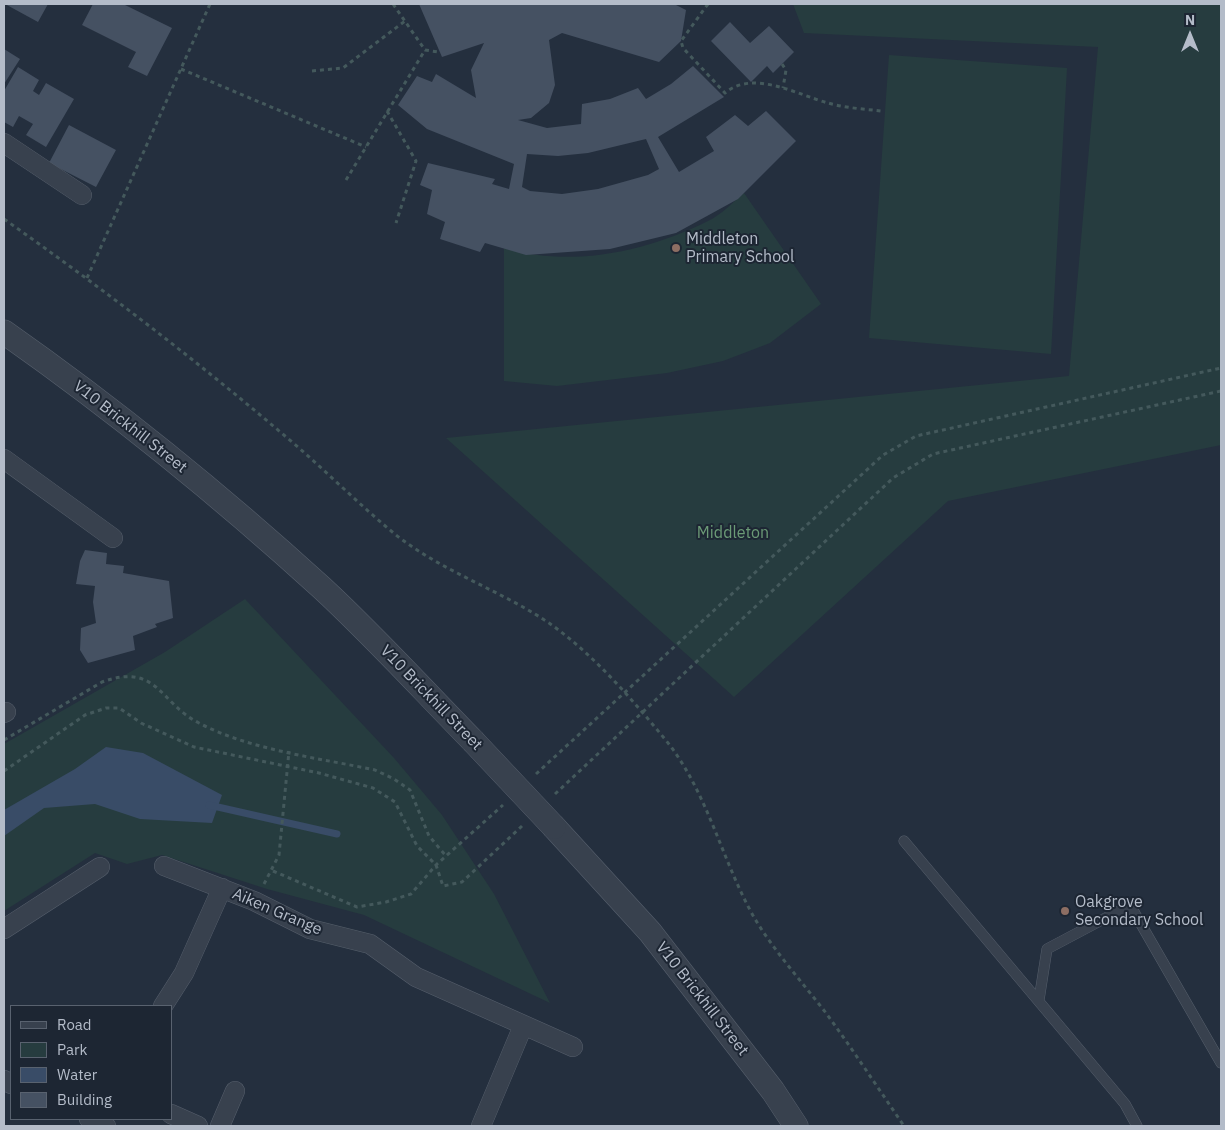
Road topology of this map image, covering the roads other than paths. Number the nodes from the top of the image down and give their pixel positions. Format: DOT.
graph roads {
  1 [pos="4,143"];
  2 [pos="82,195"];
  3 [pos="4,332"];
  4 [pos="4,459"];
  5 [pos="113,538"];
  6 [pos="904,841"];
  7 [pos="164,866"];
  8 [pos="100,867"];
  9 [pos="222,888"];
  10 [pos="4,929"];
  11 [pos="1039,1000"];
  12 [pos="164,1005"];
  13 [pos="523,1026"];
  14 [pos="573,1047"];
  15 [pos="1221,1063"];
  16 [pos="235,1091"];
  17 [pos="172,1114"];
  18 [pos="91,1120"];
  19 [pos="106,1126"];
  20 [pos="198,1126"];
  21 [pos="220,1126"];
  22 [pos="481,1126"];
  23 [pos="796,1126"];
  24 [pos="1137,1126"];
  1 -- 2 [label="street"];
  3 -- 23 [label="street, V10 Brickhill Street, bridge"];
  4 -- 5 [label="street"];
  6 -- 11 [label="lane"];
  7 -- 9 [label="street, Aiken Grange"];
  8 -- 10 [label="street"];
  9 -- 12 [label="street"];
  9 -- 13 [label="street, Aiken Grange"];
  11 -- 15 [label="lane"];
  11 -- 24 [label="lane"];
  13 -- 14 [label="street, Aiken Grange"];
  13 -- 22 [label="street"];
  16 -- 21 [label="street"];
  17 -- 20 [label="street"];
  18 -- 19 [label="street"];
}
